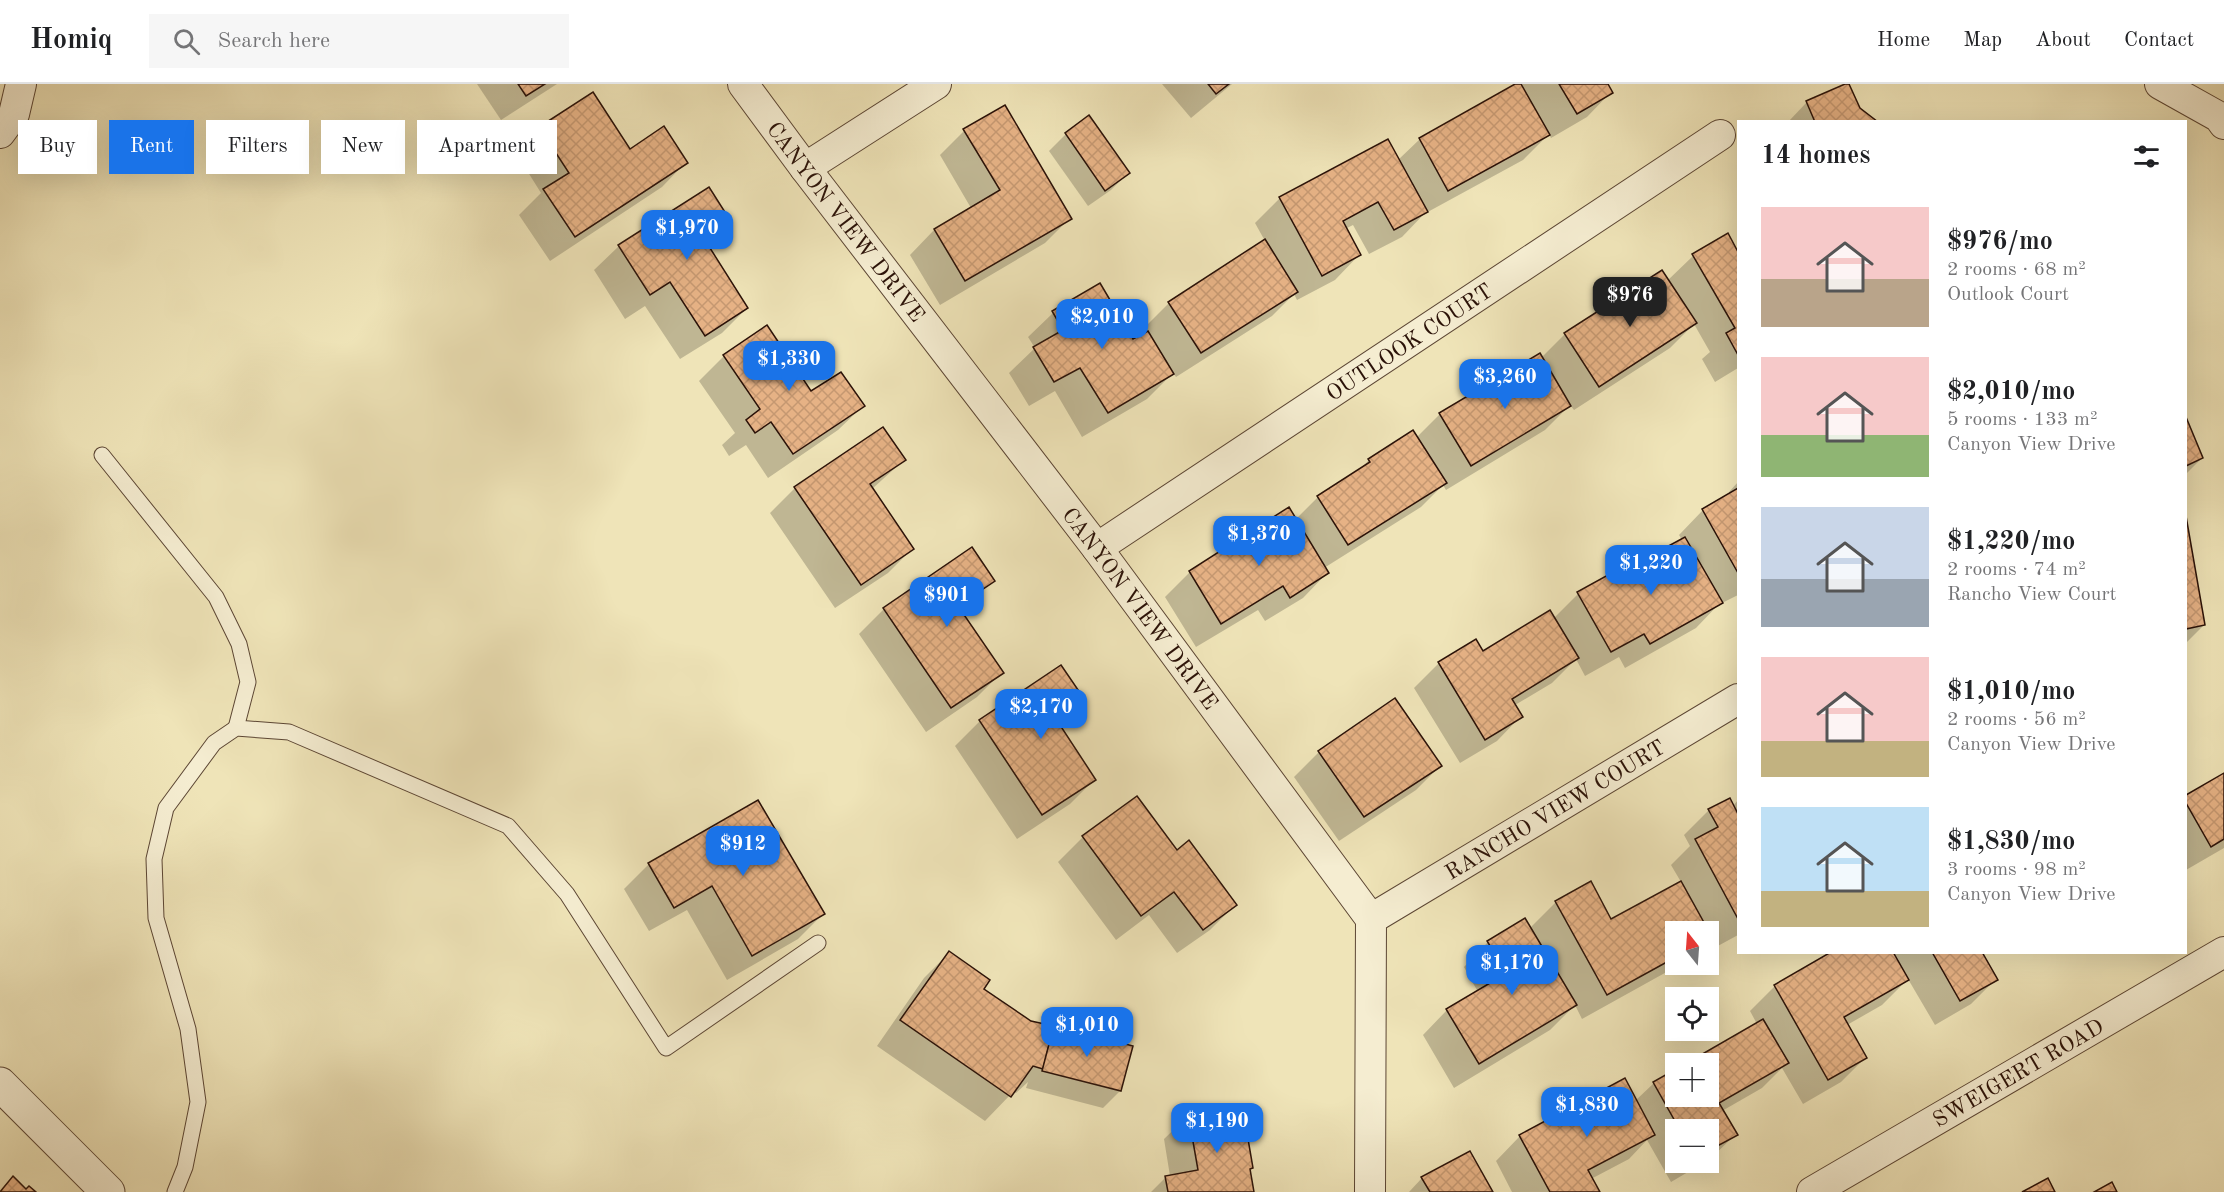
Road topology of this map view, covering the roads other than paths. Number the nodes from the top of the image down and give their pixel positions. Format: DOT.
graph roads {
  1 [pos="21,84"];
  2 [pos="743,84"];
  3 [pos="936,84"];
  4 [pos="2160,84"];
  5 [pos="2224,124"];
  6 [pos="0,133"];
  7 [pos="1720,135"];
  8 [pos="805,168"];
  9 [pos="102,455"];
  10 [pos="1097,548"];
  11 [pos="1737,700"];
  12 [pos="236,728"];
  13 [pos="1371,919"];
  14 [pos="818,943"];
  15 [pos="2224,952"];
  16 [pos="0,1084"];
  17 [pos="108,1192"];
  18 [pos="175,1192"];
  19 [pos="1370,1192"];
  20 [pos="1812,1192"];
  1 -- 6 [label="street"];
  2 -- 8 [label="street, CANYON VIEW DRIVE"];
  3 -- 8 [label="street"];
  4 -- 5 [label="street"];
  7 -- 10 [label="street, OUTLOOK COURT"];
  8 -- 10 [label="street, CANYON VIEW DRIVE"];
  9 -- 12 [label="lane"];
  10 -- 13 [label="street, CANYON VIEW DRIVE"];
  11 -- 13 [label="street, RANCHO VIEW COURT"];
  12 -- 14 [label="lane"];
  12 -- 18 [label="lane"];
  13 -- 19 [label="street"];
  15 -- 20 [label="street, SWEIGERT ROAD"];
  16 -- 17 [label="street"];
}
